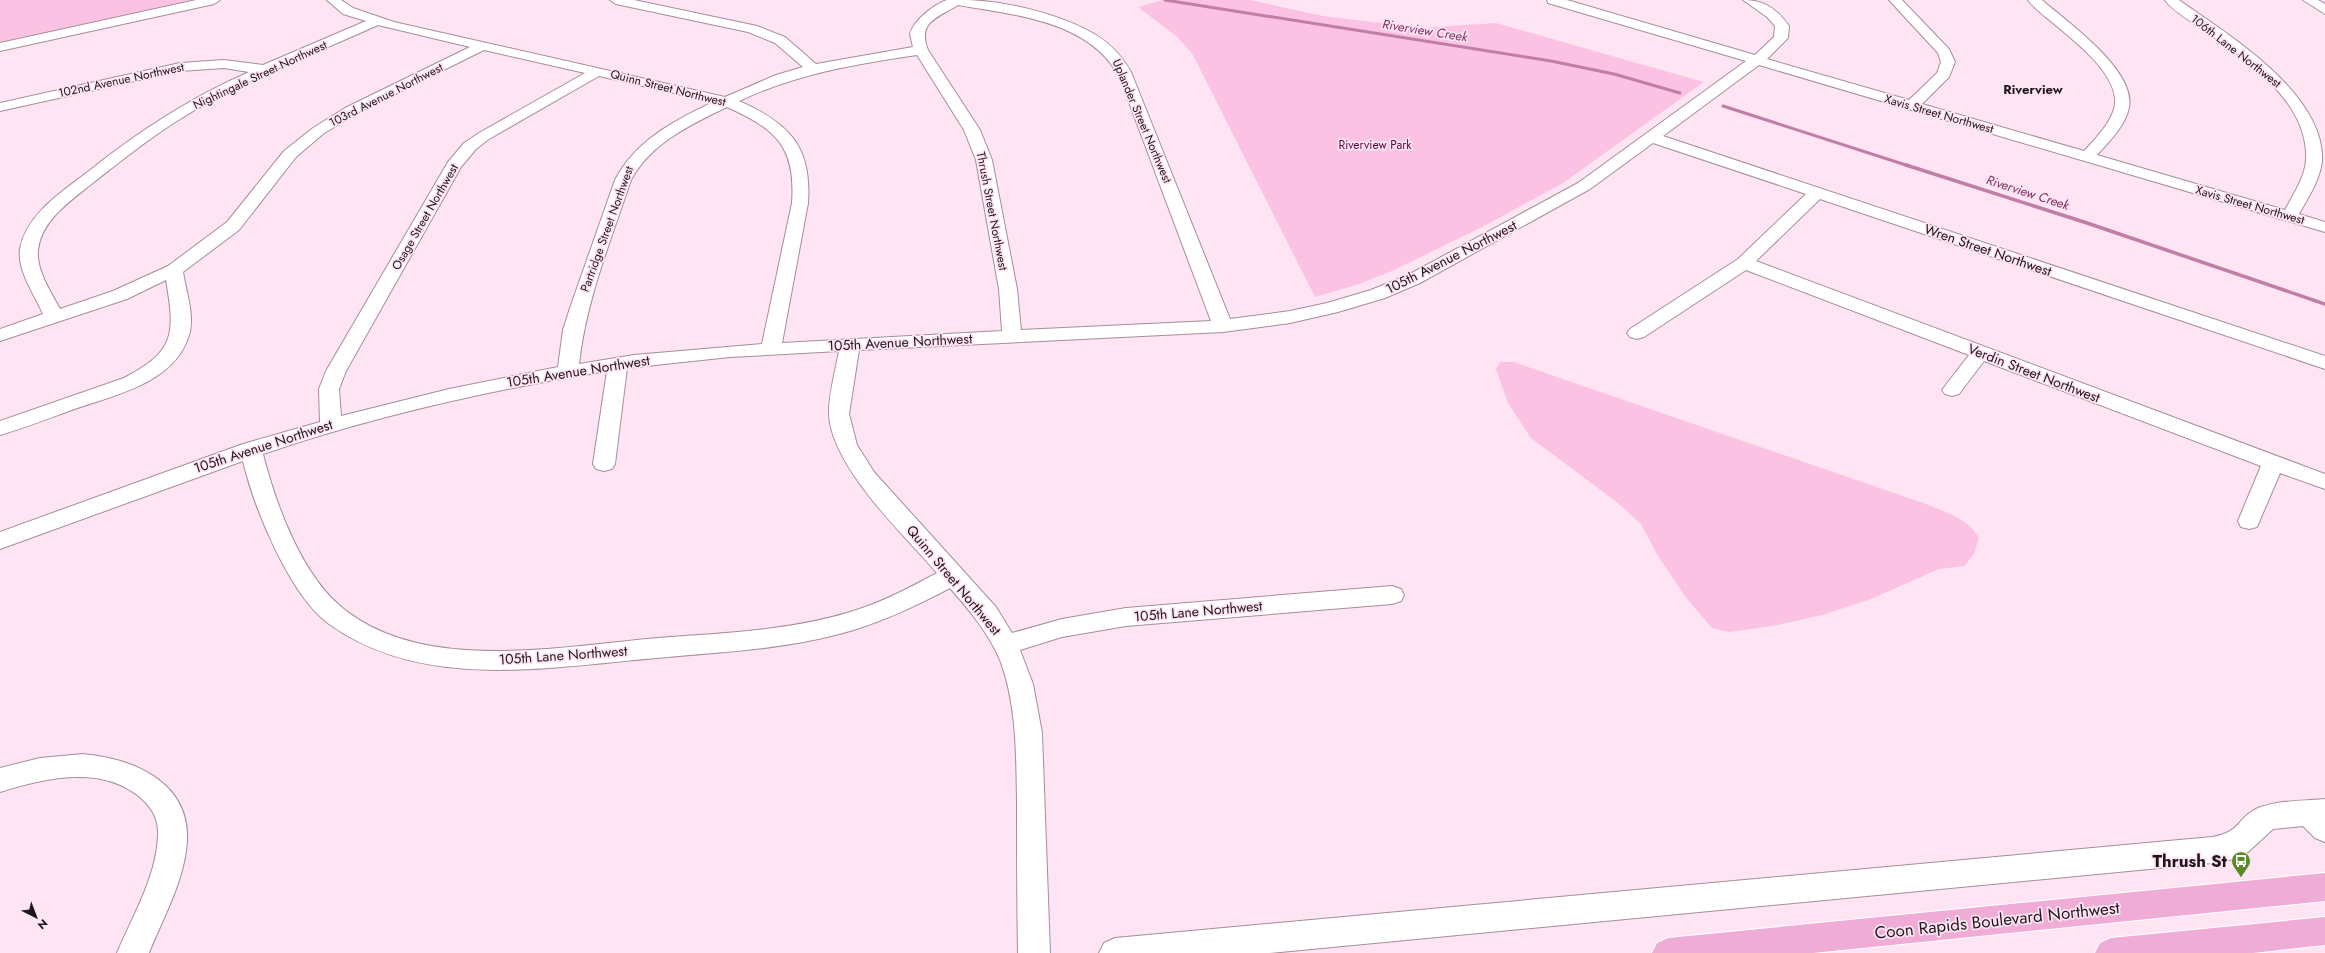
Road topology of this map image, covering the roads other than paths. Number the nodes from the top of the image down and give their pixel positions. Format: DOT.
graph roads {
  1 [pos="214,0"];
  2 [pos="333,0"];
  3 [pos="616,0"];
  4 [pos="955,0"];
  5 [pos="1553,0"];
  6 [pos="1749,0"];
  7 [pos="1895,0"];
  8 [pos="2034,0"];
  9 [pos="2171,0"];
  10 [pos="2309,0"];
  11 [pos="2325,10"];
  12 [pos="377,21"];
  13 [pos="484,45"];
  14 [pos="0,47"];
  15 [pos="921,50"];
  16 [pos="1756,60"];
  17 [pos="814,69"];
  18 [pos="267,70"];
  19 [pos="598,71"];
  20 [pos="726,102"];
  21 [pos="1912,106"];
  22 [pos="0,107"];
  23 [pos="1652,137"];
  24 [pos="2087,157"];
  25 [pos="1818,192"];
  26 [pos="2290,216"];
  27 [pos="2325,226"];
  28 [pos="1744,263"];
  29 [pos="174,270"];
  30 [pos="54,318"];
  31 [pos="1223,326"];
  32 [pos="1642,330"];
  33 [pos="0,335"];
  34 [pos="1012,337"];
  35 [pos="850,345"];
  36 [pos="771,348"];
  37 [pos="1980,353"];
  38 [pos="618,363"];
  39 [pos="2325,363"];
  40 [pos="568,370"];
  41 [pos="1952,390"];
  42 [pos="331,424"];
  43 [pos="0,428"];
  44 [pos="251,449"];
  45 [pos="2273,463"];
  46 [pos="604,464"];
  47 [pos="2325,482"];
  48 [pos="2249,521"];
  49 [pos="0,541"];
  50 [pos="953,576"];
  51 [pos="1392,595"];
  52 [pos="1006,644"];
  53 [pos="0,780"];
  54 [pos="2320,817"];
  55 [pos="2325,887"];
  56 [pos="2325,931"];
  57 [pos="133,953"];
  58 [pos="1034,953"];
  59 [pos="1115,953"];
  60 [pos="1668,953"];
  61 [pos="2110,953"];
  1 -- 14 [label="street"];
  2 -- 12 [label="street, Quinn Street Northwest"];
  3 -- 17 [label="street"];
  4 -- 15 [label="street, Thrush Street Northwest"];
  4 -- 31 [label="street, Uplander Street Northwest"];
  5 -- 16 [label="street, Xavis Street Northwest"];
  6 -- 16 [label="street, 105th Avenue Northwest"];
  7 -- 21 [label="street"];
  8 -- 24 [label="street"];
  9 -- 26 [label="street, 106th Lane Northwest"];
  10 -- 11 [label="street"];
  12 -- 13 [label="street, Quinn Street Northwest"];
  12 -- 18 [label="street, Nightingale Street Northwest"];
  13 -- 19 [label="street, Quinn Street Northwest"];
  13 -- 29 [label="street, 103rd Avenue Northwest"];
  15 -- 17 [label="street, Partridge Street Northwest"];
  15 -- 34 [label="street, Thrush Street Northwest"];
  16 -- 21 [label="street, Xavis Street Northwest"];
  16 -- 23 [label="street, 105th Avenue Northwest"];
  17 -- 20 [label="street, Partridge Street Northwest"];
  18 -- 22 [label="street, 102nd Avenue Northwest"];
  18 -- 30 [label="street, Nightingale Street Northwest"];
  19 -- 20 [label="street, Quinn Street Northwest"];
  19 -- 42 [label="street, Osage Street Northwest"];
  20 -- 36 [label="street, Quinn Street Northwest"];
  20 -- 40 [label="street, Partridge Street Northwest"];
  21 -- 24 [label="street, Xavis Street Northwest"];
  23 -- 25 [label="street, Wren Street Northwest"];
  23 -- 31 [label="street, 105th Avenue Northwest"];
  24 -- 26 [label="street, Xavis Street Northwest"];
  25 -- 28 [label="street"];
  25 -- 39 [label="street, Wren Street Northwest"];
  26 -- 27 [label="street, Xavis Street Northwest"];
  28 -- 32 [label="street"];
  28 -- 37 [label="street, Verdin Street Northwest"];
  29 -- 30 [label="street, 103rd Avenue Northwest"];
  29 -- 43 [label="street"];
  30 -- 33 [label="street, 103rd Avenue Northwest"];
  31 -- 34 [label="street, 105th Avenue Northwest"];
  34 -- 35 [label="street, 105th Avenue Northwest"];
  35 -- 36 [label="street, 105th Avenue Northwest"];
  35 -- 50 [label="street, Quinn Street Northwest"];
  36 -- 38 [label="street, 105th Avenue Northwest"];
  37 -- 41 [label="street"];
  37 -- 45 [label="street, Verdin Street Northwest"];
  38 -- 40 [label="street, 105th Avenue Northwest"];
  38 -- 46 [label="street"];
  40 -- 42 [label="street, 105th Avenue Northwest"];
  42 -- 44 [label="street, 105th Avenue Northwest"];
  44 -- 49 [label="street, 105th Avenue Northwest"];
  44 -- 50 [label="street, 105th Lane Northwest"];
  45 -- 47 [label="street, Verdin Street Northwest"];
  45 -- 48 [label="street"];
  50 -- 52 [label="street, Quinn Street Northwest"];
  51 -- 52 [label="street, 105th Lane Northwest"];
  52 -- 58 [label="street, Quinn Street Northwest"];
  53 -- 57 [label="street"];
  54 -- 59 [label="street"];
  55 -- 60 [label="main road, Coon Rapids Boulevard Northwest"];
  56 -- 61 [label="main road"];
}
